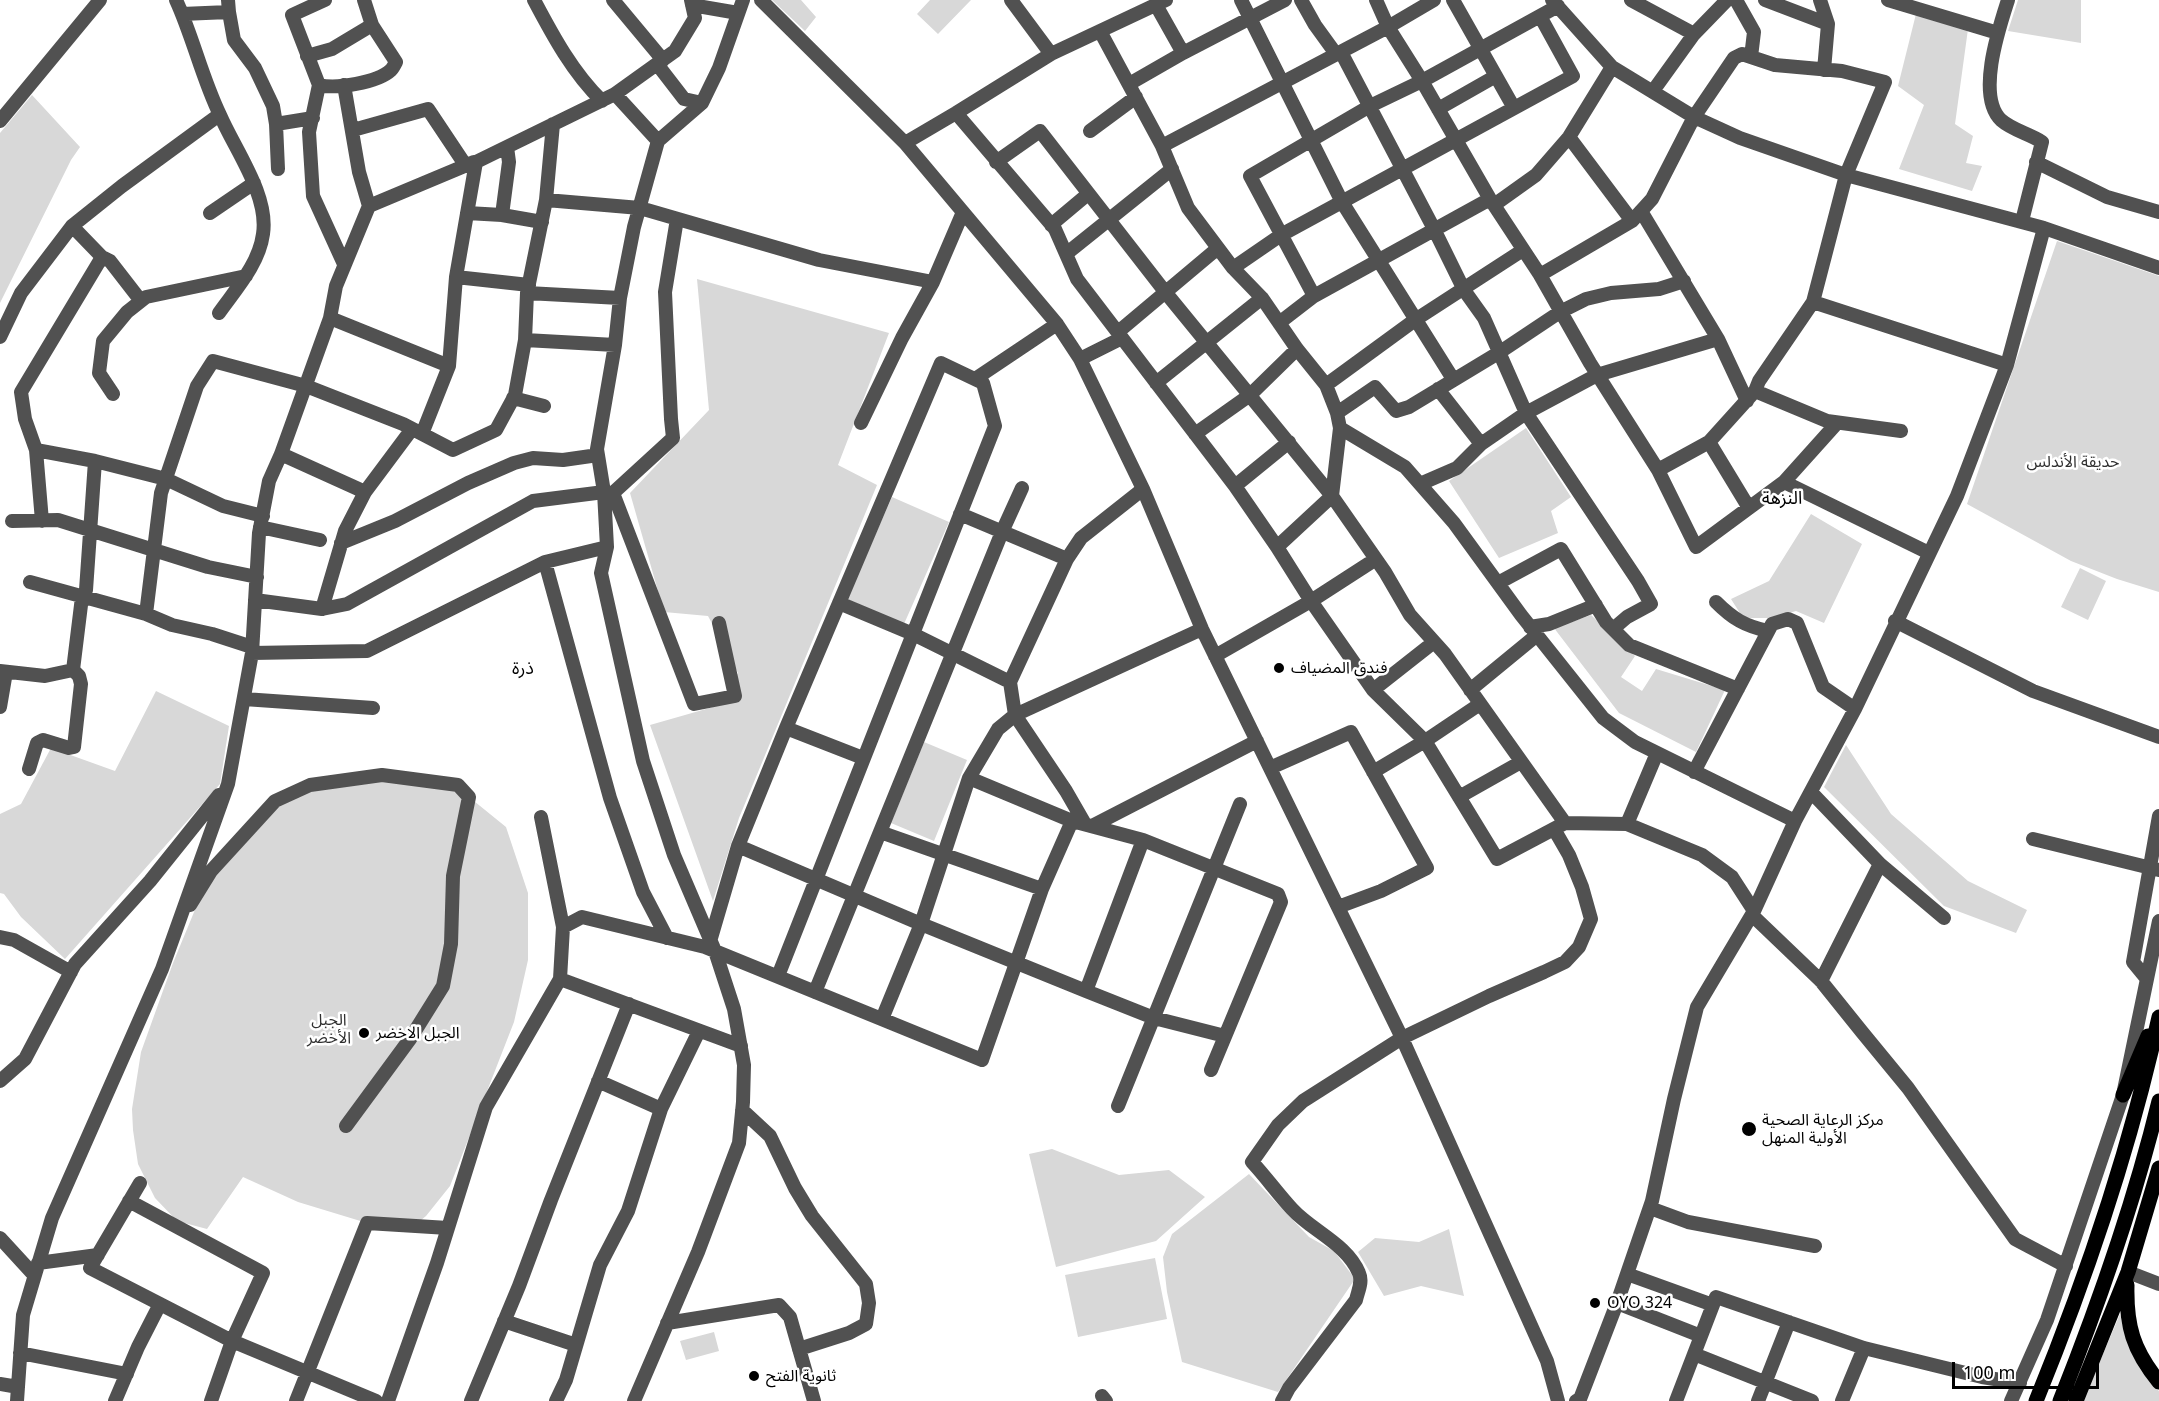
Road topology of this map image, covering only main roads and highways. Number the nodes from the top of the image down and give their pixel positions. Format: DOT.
graph roads {
  1 [pos="2159,1008"];
  2 [pos="2159,1017"];
  3 [pos="2123,1095"];
  4 [pos="2159,1101"];
  5 [pos="2159,1168"];
  6 [pos="2156,1183"];
  7 [pos="2128,1272"];
  8 [pos="2159,1382"];
  9 [pos="2036,1401"];
  10 [pos="2060,1401"];
  11 [pos="2076,1401"];
  1 -- 3 [label="main road"];
  2 -- 9 [label="main road"];
  4 -- 10 [label="main road"];
  5 -- 6 [label="main road"];
  6 -- 7 [label="main road"];
  7 -- 8 [label="main road"];
  7 -- 11 [label="main road"];
}
